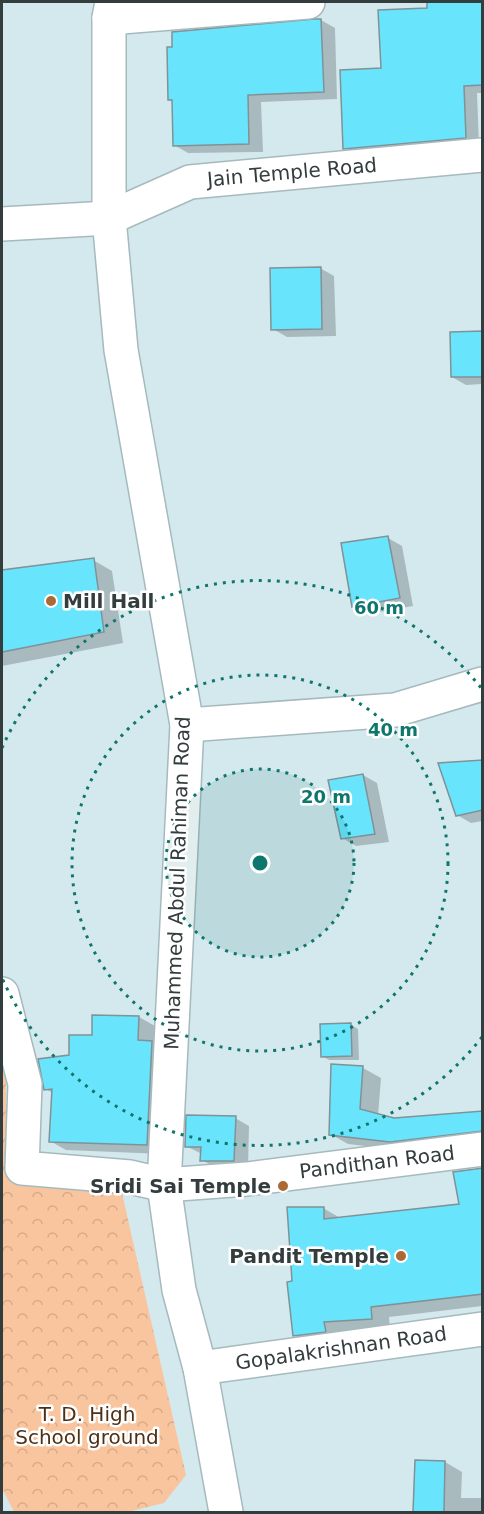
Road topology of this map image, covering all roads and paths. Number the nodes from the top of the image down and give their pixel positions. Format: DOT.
graph roads {
  1 [pos="308,2"];
  2 [pos="110,10"];
  3 [pos="483,155"];
  4 [pos="109,218"];
  5 [pos="2,224"];
  6 [pos="483,684"];
  7 [pos="187,725"];
  8 [pos="2,994"];
  9 [pos="483,1149"];
  10 [pos="164,1185"];
  11 [pos="483,1329"];
  12 [pos="200,1368"];
  13 [pos="226,1512"];
  1 -- 2 [label="street"];
  2 -- 4 [label="street, Muhammed Abdul Rahiman Road"];
  3 -- 4 [label="street, Jain Temple Road"];
  4 -- 5 [label="street"];
  4 -- 7 [label="street, Muhammed Abdul Rahiman Road"];
  6 -- 7 [label="street"];
  7 -- 10 [label="street, Muhammed Abdul Rahiman Road"];
  8 -- 10 [label="street, Pandithan Road"];
  9 -- 10 [label="street, Pandithan Road"];
  10 -- 12 [label="street, Muhammed Abdul Rahiman Road"];
  11 -- 12 [label="street, Gopalakrishnan Road"];
  12 -- 13 [label="street, Muhammed Abdul Rahiman Road"];
}
